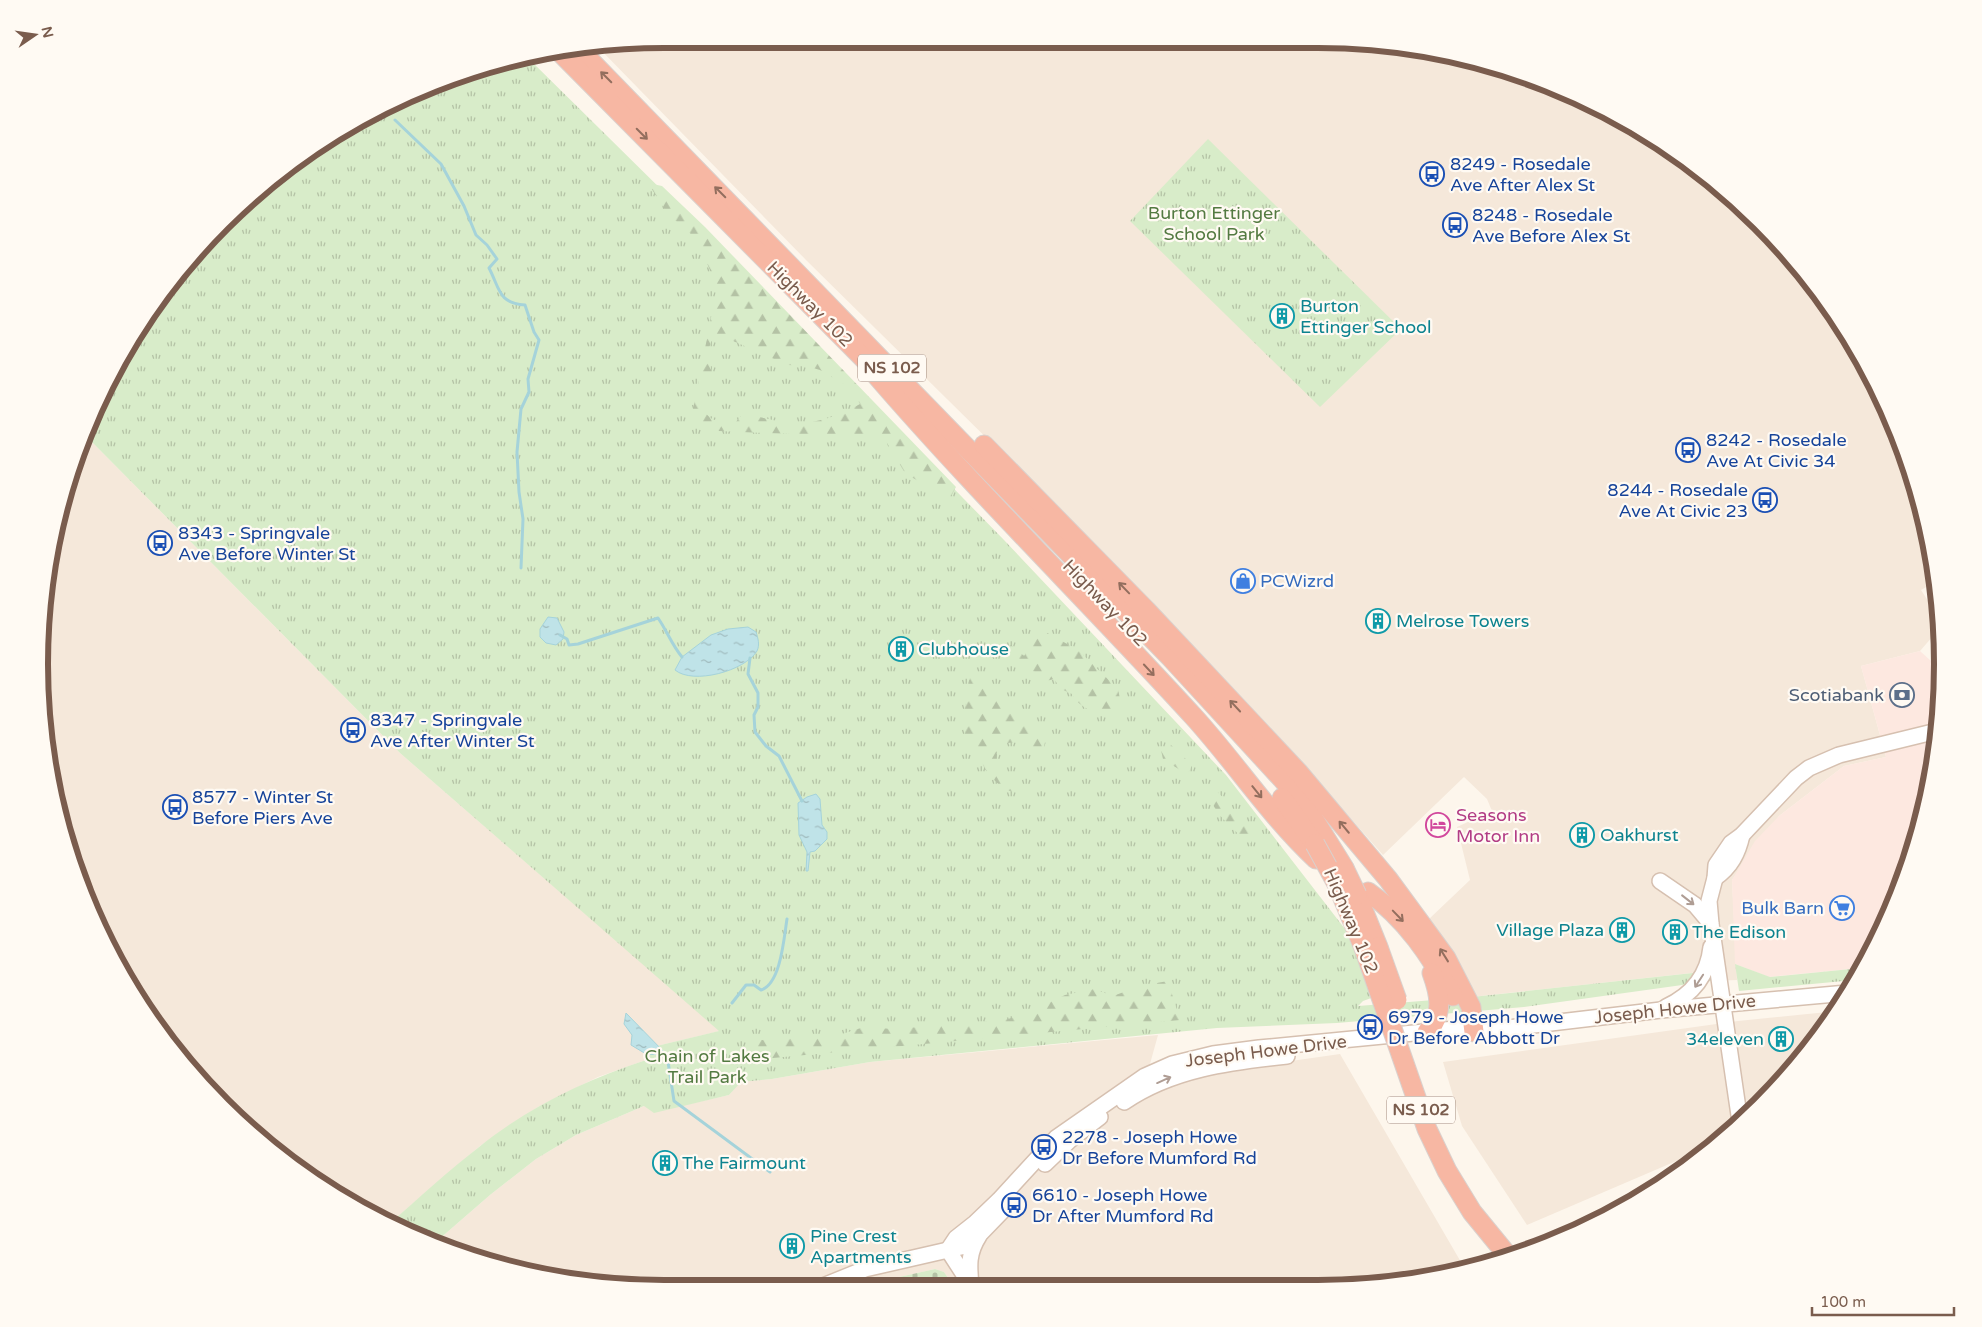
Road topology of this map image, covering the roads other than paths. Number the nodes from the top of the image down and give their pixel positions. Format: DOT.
graph roads {
  1 [pos="583,53"];
  2 [pos="564,56"];
  3 [pos="754,227"];
  4 [pos="1930,733"];
  5 [pos="1340,876"];
  6 [pos="1660,881"];
  7 [pos="1363,894"];
  8 [pos="1711,930"];
  9 [pos="1421,946"];
  10 [pos="1371,948"];
  11 [pos="1838,995"];
  12 [pos="1723,1004"];
  13 [pos="1661,1010"];
  14 [pos="1427,1032"];
  15 [pos="1474,1032"];
  16 [pos="1739,1114"];
  17 [pos="981,1233"];
  18 [pos="1517,1247"];
  19 [pos="948,1250"];
  20 [pos="1504,1251"];
  21 [pos="838,1280"];
  22 [pos="967,1280"];
  23 [pos="971,1280"];
  3 -- 1 [label="highway, Highway 102 / NS 102, one-way"];
  2 -- 5 [label="highway, Highway 102 / NS 102, one-way, bridge"];
  3 -- 5 [label="highway, Highway 102 / NS 102"];
  15 -- 3 [label="highway, one-way"];
  4 -- 8 [label="main road"];
  5 -- 7 [label="highway, Highway 102 / NS 102, bridge"];
  5 -- 10 [label="highway, Highway 102 / NS 102"];
  6 -- 8 [label="main road, one-way"];
  7 -- 9 [label="highway, one-way"];
  7 -- 10 [label="highway, Highway 102 / NS 102"];
  8 -- 12 [label="main road"];
  8 -- 13 [label="main road, one-way"];
  9 -- 14 [label="highway"];
  9 -- 15 [label="highway"];
  10 -- 18 [label="highway, Highway 102 / NS 102, bridge"];
  10 -- 20 [label="highway, Highway 102 / NS 102, bridge"];
  11 -- 12 [label="main road, Joseph Howe Drive"];
  12 -- 13 [label="main road, Joseph Howe Drive"];
  12 -- 16 [label="main road"];
  13 -- 15 [label="main road, Joseph Howe Drive"];
  14 -- 15 [label="main road, Joseph Howe Drive"];
  14 -- 19 [label="main road, Joseph Howe Drive"];
  17 -- 15 [label="main road, Joseph Howe Drive, one-way"];
  17 -- 19 [label="main road, Joseph Howe Drive"];
  17 -- 23 [label="main road"];
  19 -- 21 [label="main road, Joseph Howe Drive"];
  19 -- 22 [label="main road"];
}
